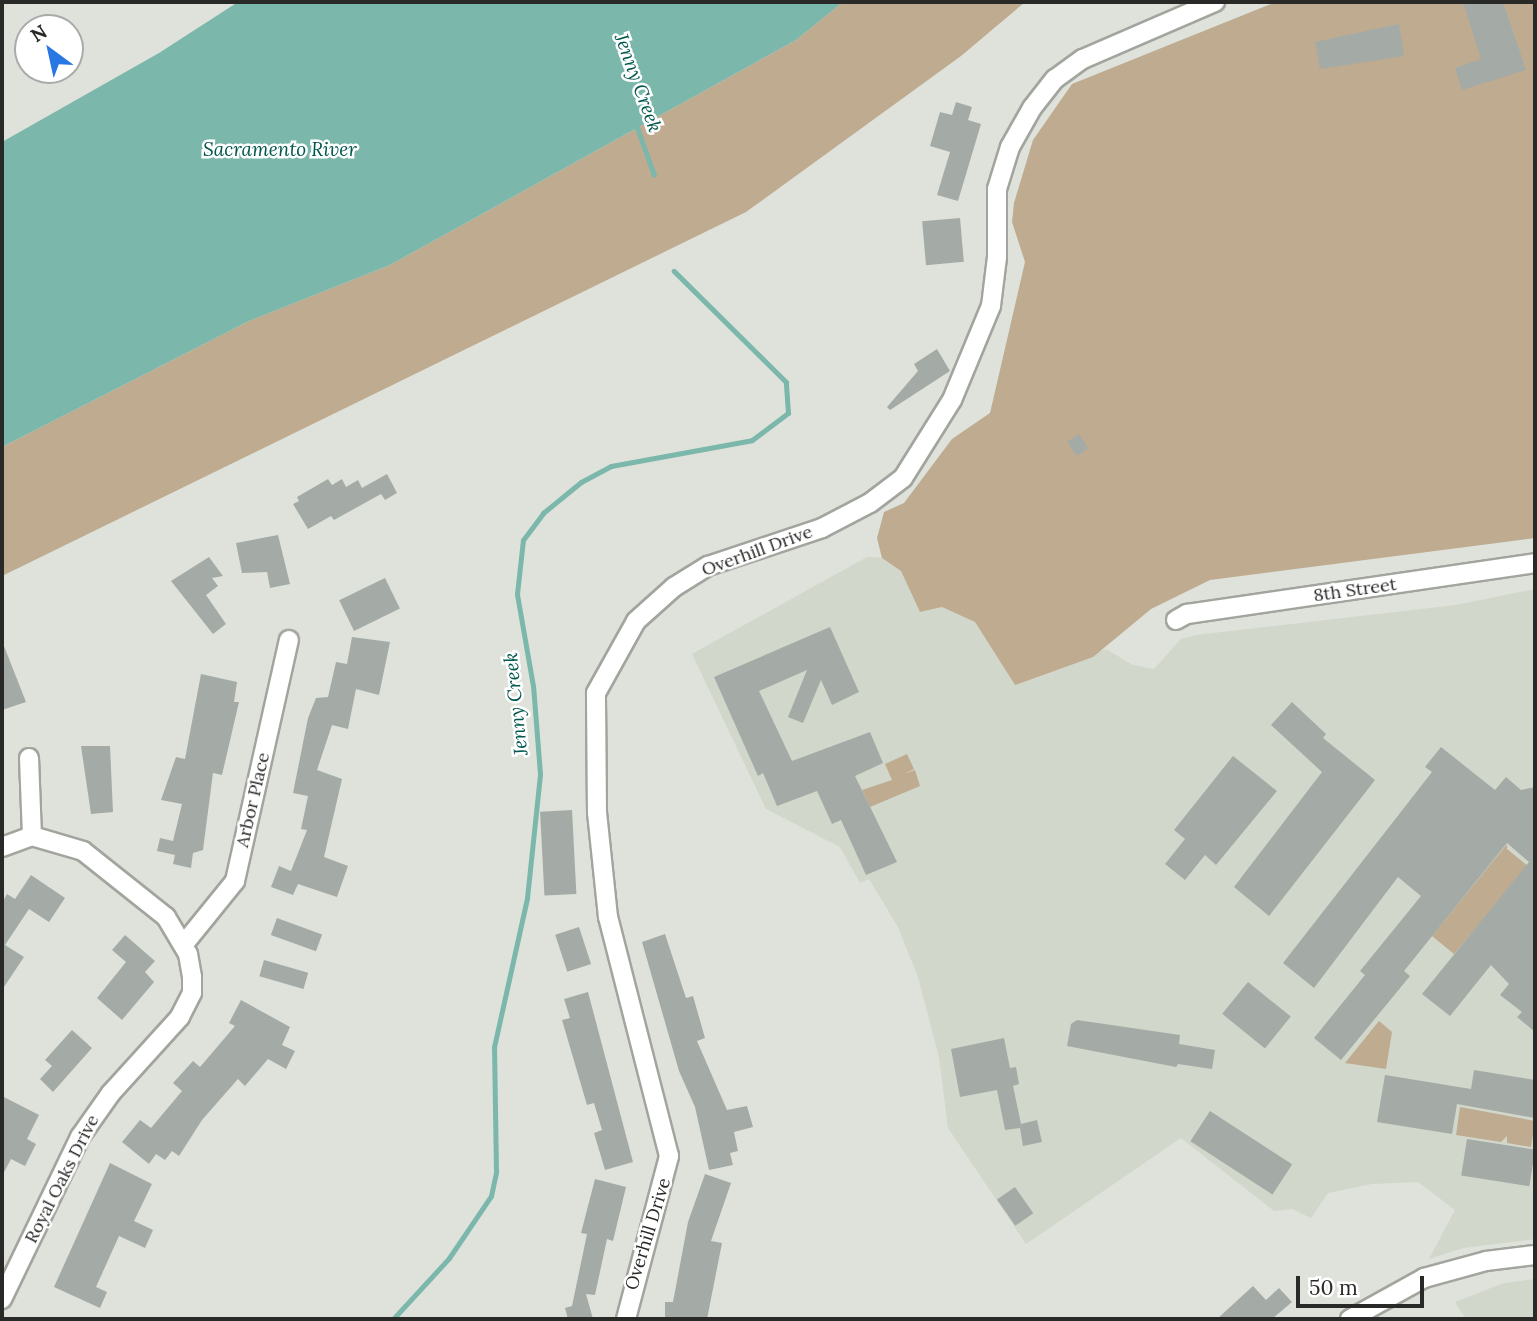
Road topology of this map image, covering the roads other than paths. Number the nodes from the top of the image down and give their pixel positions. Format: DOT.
graph roads {
  1 [pos="1215,2"];
  2 [pos="1535,563"];
  3 [pos="1176,620"];
  4 [pos="289,640"];
  5 [pos="29,758"];
  6 [pos="32,836"];
  7 [pos="2,848"];
  8 [pos="184,944"];
  9 [pos="1535,1255"];
  10 [pos="2,1299"];
  11 [pos="626,1319"];
  12 [pos="1350,1319"];
  1 -- 11 [label="street, Overhill Drive"];
  2 -- 3 [label="street, 8th Street"];
  4 -- 8 [label="street, Arbor Place"];
  5 -- 6 [label="street"];
  6 -- 7 [label="street"];
  6 -- 8 [label="street, Royal Oaks Drive"];
  8 -- 10 [label="street, Royal Oaks Drive"];
  9 -- 12 [label="street"];
}
